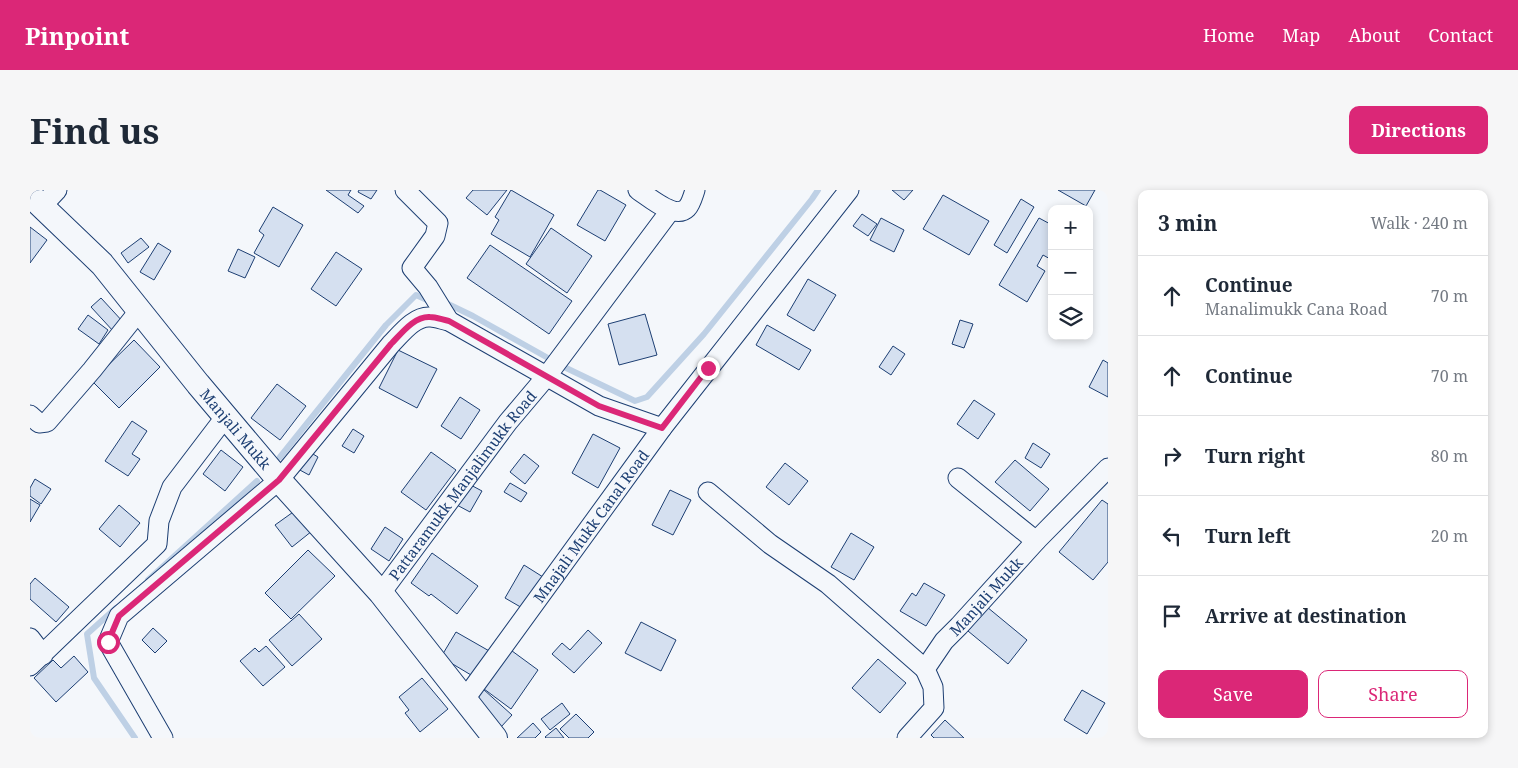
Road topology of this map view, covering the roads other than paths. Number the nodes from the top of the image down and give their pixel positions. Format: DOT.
graph roads {
  1 [pos="405,190"];
  2 [pos="638,190"];
  3 [pos="695,190"];
  4 [pos="849,190"];
  5 [pos="43,197"];
  6 [pos="670,211"];
  7 [pos="139,312"];
  8 [pos="449,321"];
  9 [pos="546,377"];
  10 [pos="30,415"];
  11 [pos="226,416"];
  12 [pos="662,428"];
  13 [pos="1108,468"];
  14 [pos="958,478"];
  15 [pos="279,480"];
  16 [pos="708,492"];
  17 [pos="1036,541"];
  18 [pos="381,593"];
  19 [pos="30,638"];
  20 [pos="36,661"];
  21 [pos="925,669"];
  22 [pos="465,699"];
  23 [pos="163,738"];
  24 [pos="495,738"];
  25 [pos="907,738"];
  1 -- 8 [label="street"];
  2 -- 6 [label="street"];
  3 -- 6 [label="street"];
  4 -- 12 [label="street, Mnajali Mukk Canal Road"];
  5 -- 7 [label="street, Manjali Mukk"];
  6 -- 9 [label="street, Pattaramukk Manjalimukk Road"];
  7 -- 10 [label="street"];
  7 -- 11 [label="street, Manjali Mukk"];
  8 -- 9 [label="street"];
  8 -- 15 [label="street"];
  9 -- 12 [label="street"];
  9 -- 18 [label="street, Pattaramukk Manjalimukk Road"];
  11 -- 15 [label="street, Manjali Mukk"];
  11 -- 20 [label="street"];
  12 -- 22 [label="street, Mnajali Mukk Canal Road"];
  13 -- 17 [label="street, Manjali Mukk"];
  14 -- 17 [label="street"];
  15 -- 18 [label="street, Manjali Mukk"];
  15 -- 23 [label="street"];
  16 -- 21 [label="street"];
  17 -- 21 [label="street, Manjali Mukk"];
  18 -- 22 [label="street, Manjali Mukk"];
  19 -- 20 [label="street"];
  21 -- 25 [label="street"];
  22 -- 24 [label="street, Manjali Mukk"];
}
